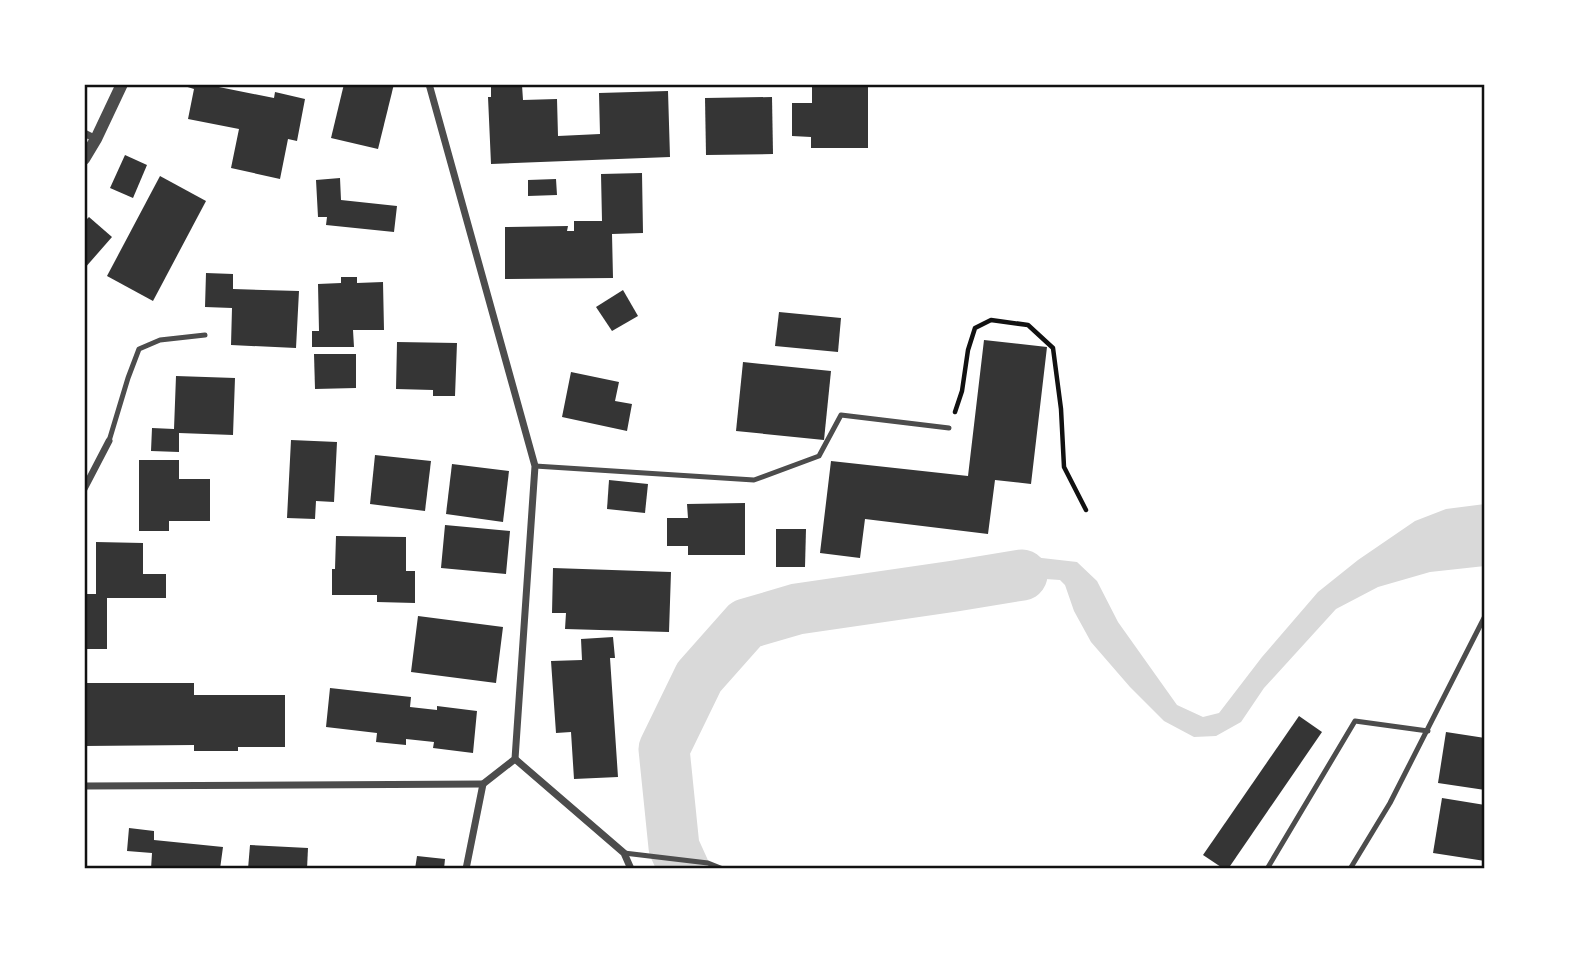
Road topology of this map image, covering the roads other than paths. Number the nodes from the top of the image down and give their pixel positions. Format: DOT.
graph roads {
  1 [pos="122,84"];
  2 [pos="429,84"];
  3 [pos="90,136"];
  4 [pos="84,159"];
  5 [pos="205,335"];
  6 [pos="949,428"];
  7 [pos="109,441"];
  8 [pos="535,466"];
  9 [pos="84,488"];
  10 [pos="1485,616"];
  11 [pos="1428,731"];
  12 [pos="515,758"];
  13 [pos="483,784"];
  14 [pos="84,786"];
  15 [pos="624,853"];
  16 [pos="466,869"];
  17 [pos="631,869"];
  18 [pos="723,869"];
  19 [pos="1267,869"];
  20 [pos="1350,869"];
  1 -- 3 [label="street"];
  2 -- 8 [label="street"];
  3 -- 4 [label="street"];
  5 -- 7 [label="lane"];
  6 -- 8 [label="lane"];
  7 -- 9 [label="street"];
  8 -- 12 [label="street"];
  10 -- 11 [label="lane"];
  11 -- 19 [label="lane"];
  11 -- 20 [label="lane"];
  12 -- 13 [label="street"];
  12 -- 15 [label="street"];
  13 -- 14 [label="street"];
  13 -- 16 [label="street"];
  15 -- 17 [label="street"];
  15 -- 18 [label="lane"];
}
